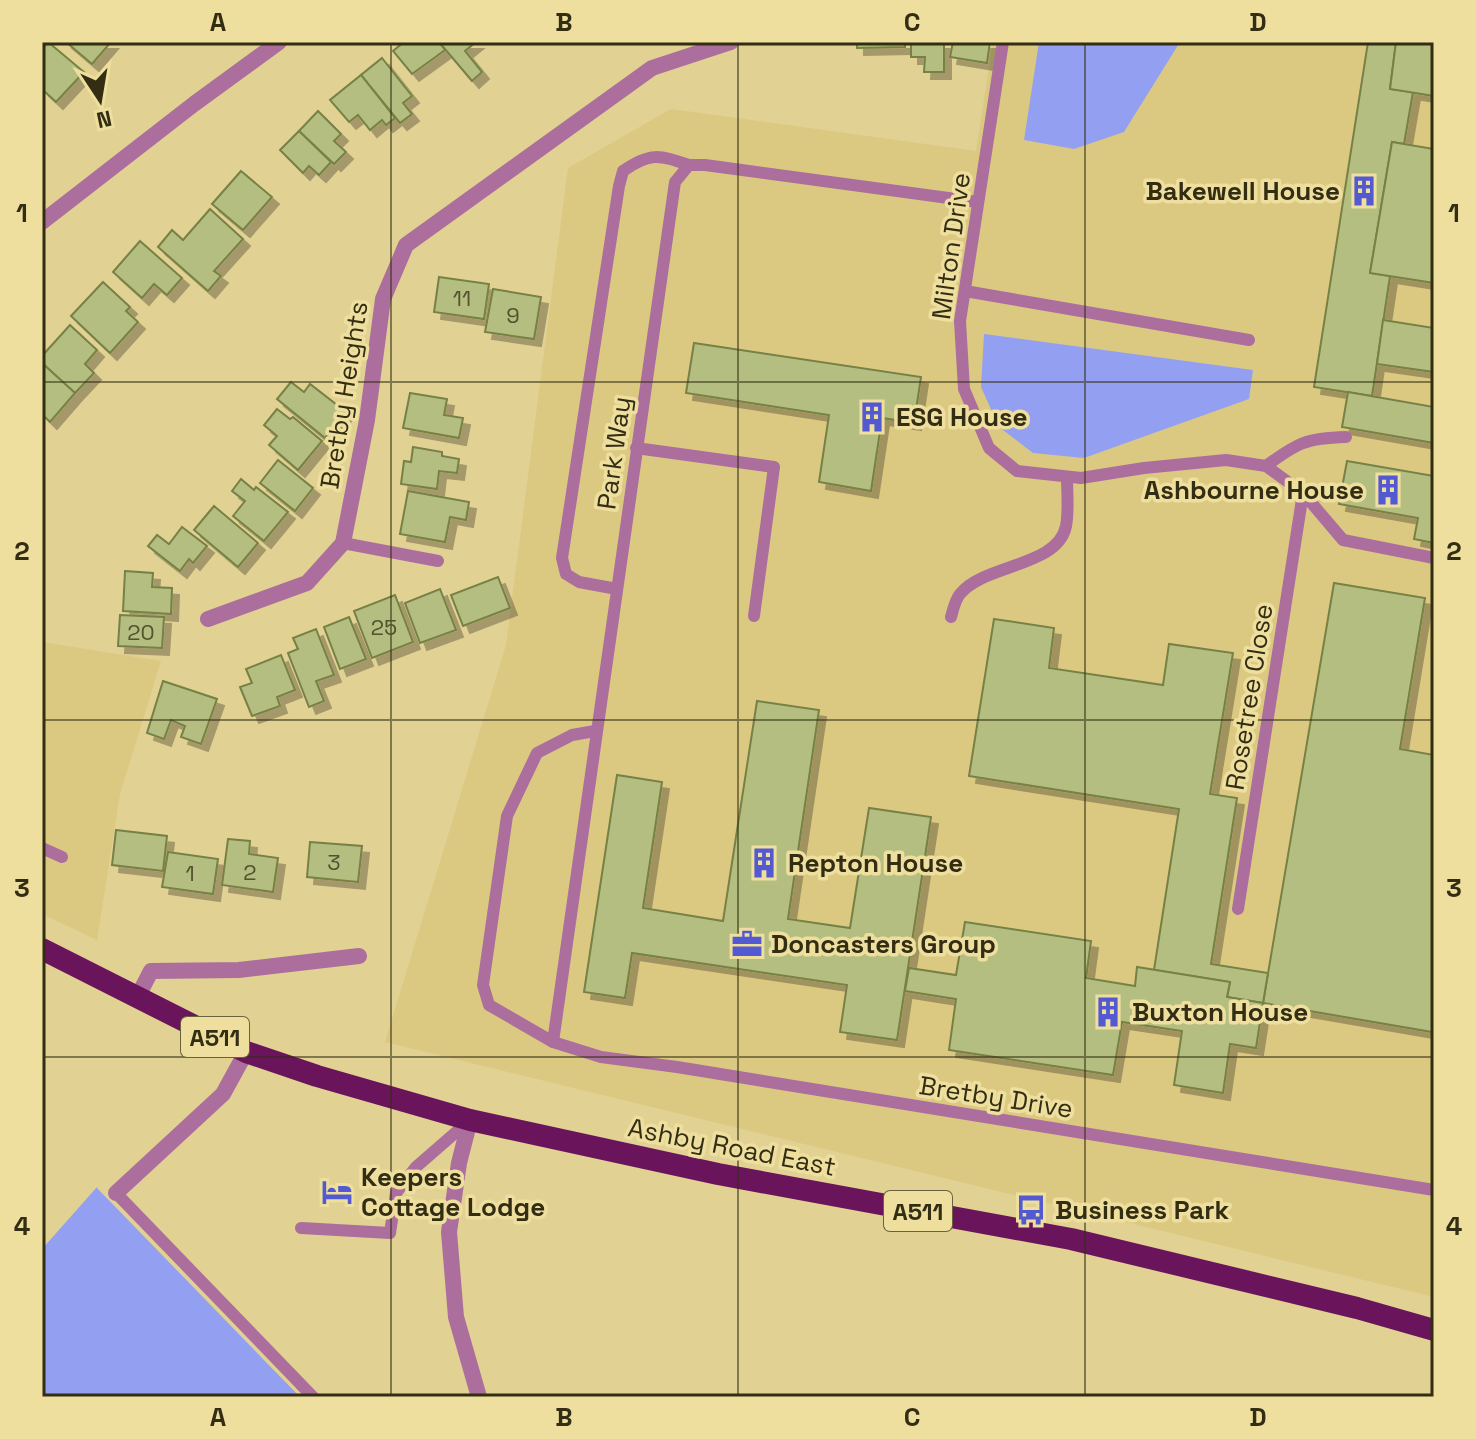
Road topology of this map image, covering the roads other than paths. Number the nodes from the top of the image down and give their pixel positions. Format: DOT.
graph roads {
  1 [pos="279,42"];
  2 [pos="731,42"];
  3 [pos="1003,42"];
  4 [pos="689,165"];
  5 [pos="978,202"];
  6 [pos="42,222"];
  7 [pos="965,291"];
  8 [pos="1249,340"];
  9 [pos="1346,437"];
  10 [pos="636,448"];
  11 [pos="1266,466"];
  12 [pos="1067,477"];
  13 [pos="1303,493"];
  14 [pos="343,543"];
  15 [pos="1434,558"];
  16 [pos="438,561"];
  17 [pos="617,589"];
  18 [pos="754,616"];
  19 [pos="951,617"];
  20 [pos="208,619"];
  21 [pos="595,731"];
  22 [pos="42,848"];
  23 [pos="62,857"];
  24 [pos="1238,909"];
  25 [pos="42,949"];
  26 [pos="359,956"];
  27 [pos="137,998"];
  28 [pos="553,1042"];
  29 [pos="246,1052"];
  30 [pos="470,1120"];
  31 [pos="1434,1190"];
  32 [pos="116,1193"];
  33 [pos="301,1228"];
  34 [pos="1434,1330"];
  35 [pos="313,1397"];
  36 [pos="479,1397"];
  1 -- 6 [label="street"];
  2 -- 14 [label="street, Bretby Heights"];
  3 -- 5 [label="lane, Milton Drive"];
  4 -- 5 [label="lane"];
  4 -- 10 [label="lane, Park Way"];
  4 -- 17 [label="lane"];
  5 -- 7 [label="lane, Milton Drive"];
  7 -- 8 [label="lane"];
  7 -- 12 [label="lane, Milton Drive"];
  9 -- 11 [label="lane"];
  10 -- 17 [label="lane, Park Way"];
  10 -- 18 [label="lane"];
  11 -- 12 [label="lane, Milton Drive"];
  11 -- 13 [label="lane"];
  12 -- 19 [label="lane"];
  13 -- 15 [label="lane"];
  13 -- 24 [label="lane, Rosetree Close"];
  14 -- 16 [label="lane"];
  14 -- 20 [label="street"];
  17 -- 21 [label="lane, Park Way"];
  21 -- 28 [label="lane, Park Way"];
  21 -- 28 [label="lane, Bretby Drive"];
  22 -- 23 [label="lane"];
  25 -- 27 [label="highway, Ashby Road East / A511"];
  26 -- 27 [label="street"];
  27 -- 29 [label="highway, Ashby Road East / A511"];
  28 -- 31 [label="lane, Bretby Drive"];
  29 -- 30 [label="highway, Ashby Road East / A511"];
  29 -- 32 [label="street"];
  30 -- 33 [label="lane"];
  30 -- 34 [label="highway, Ashby Road East / A511"];
  30 -- 36 [label="street"];
  32 -- 35 [label="lane"];
}
